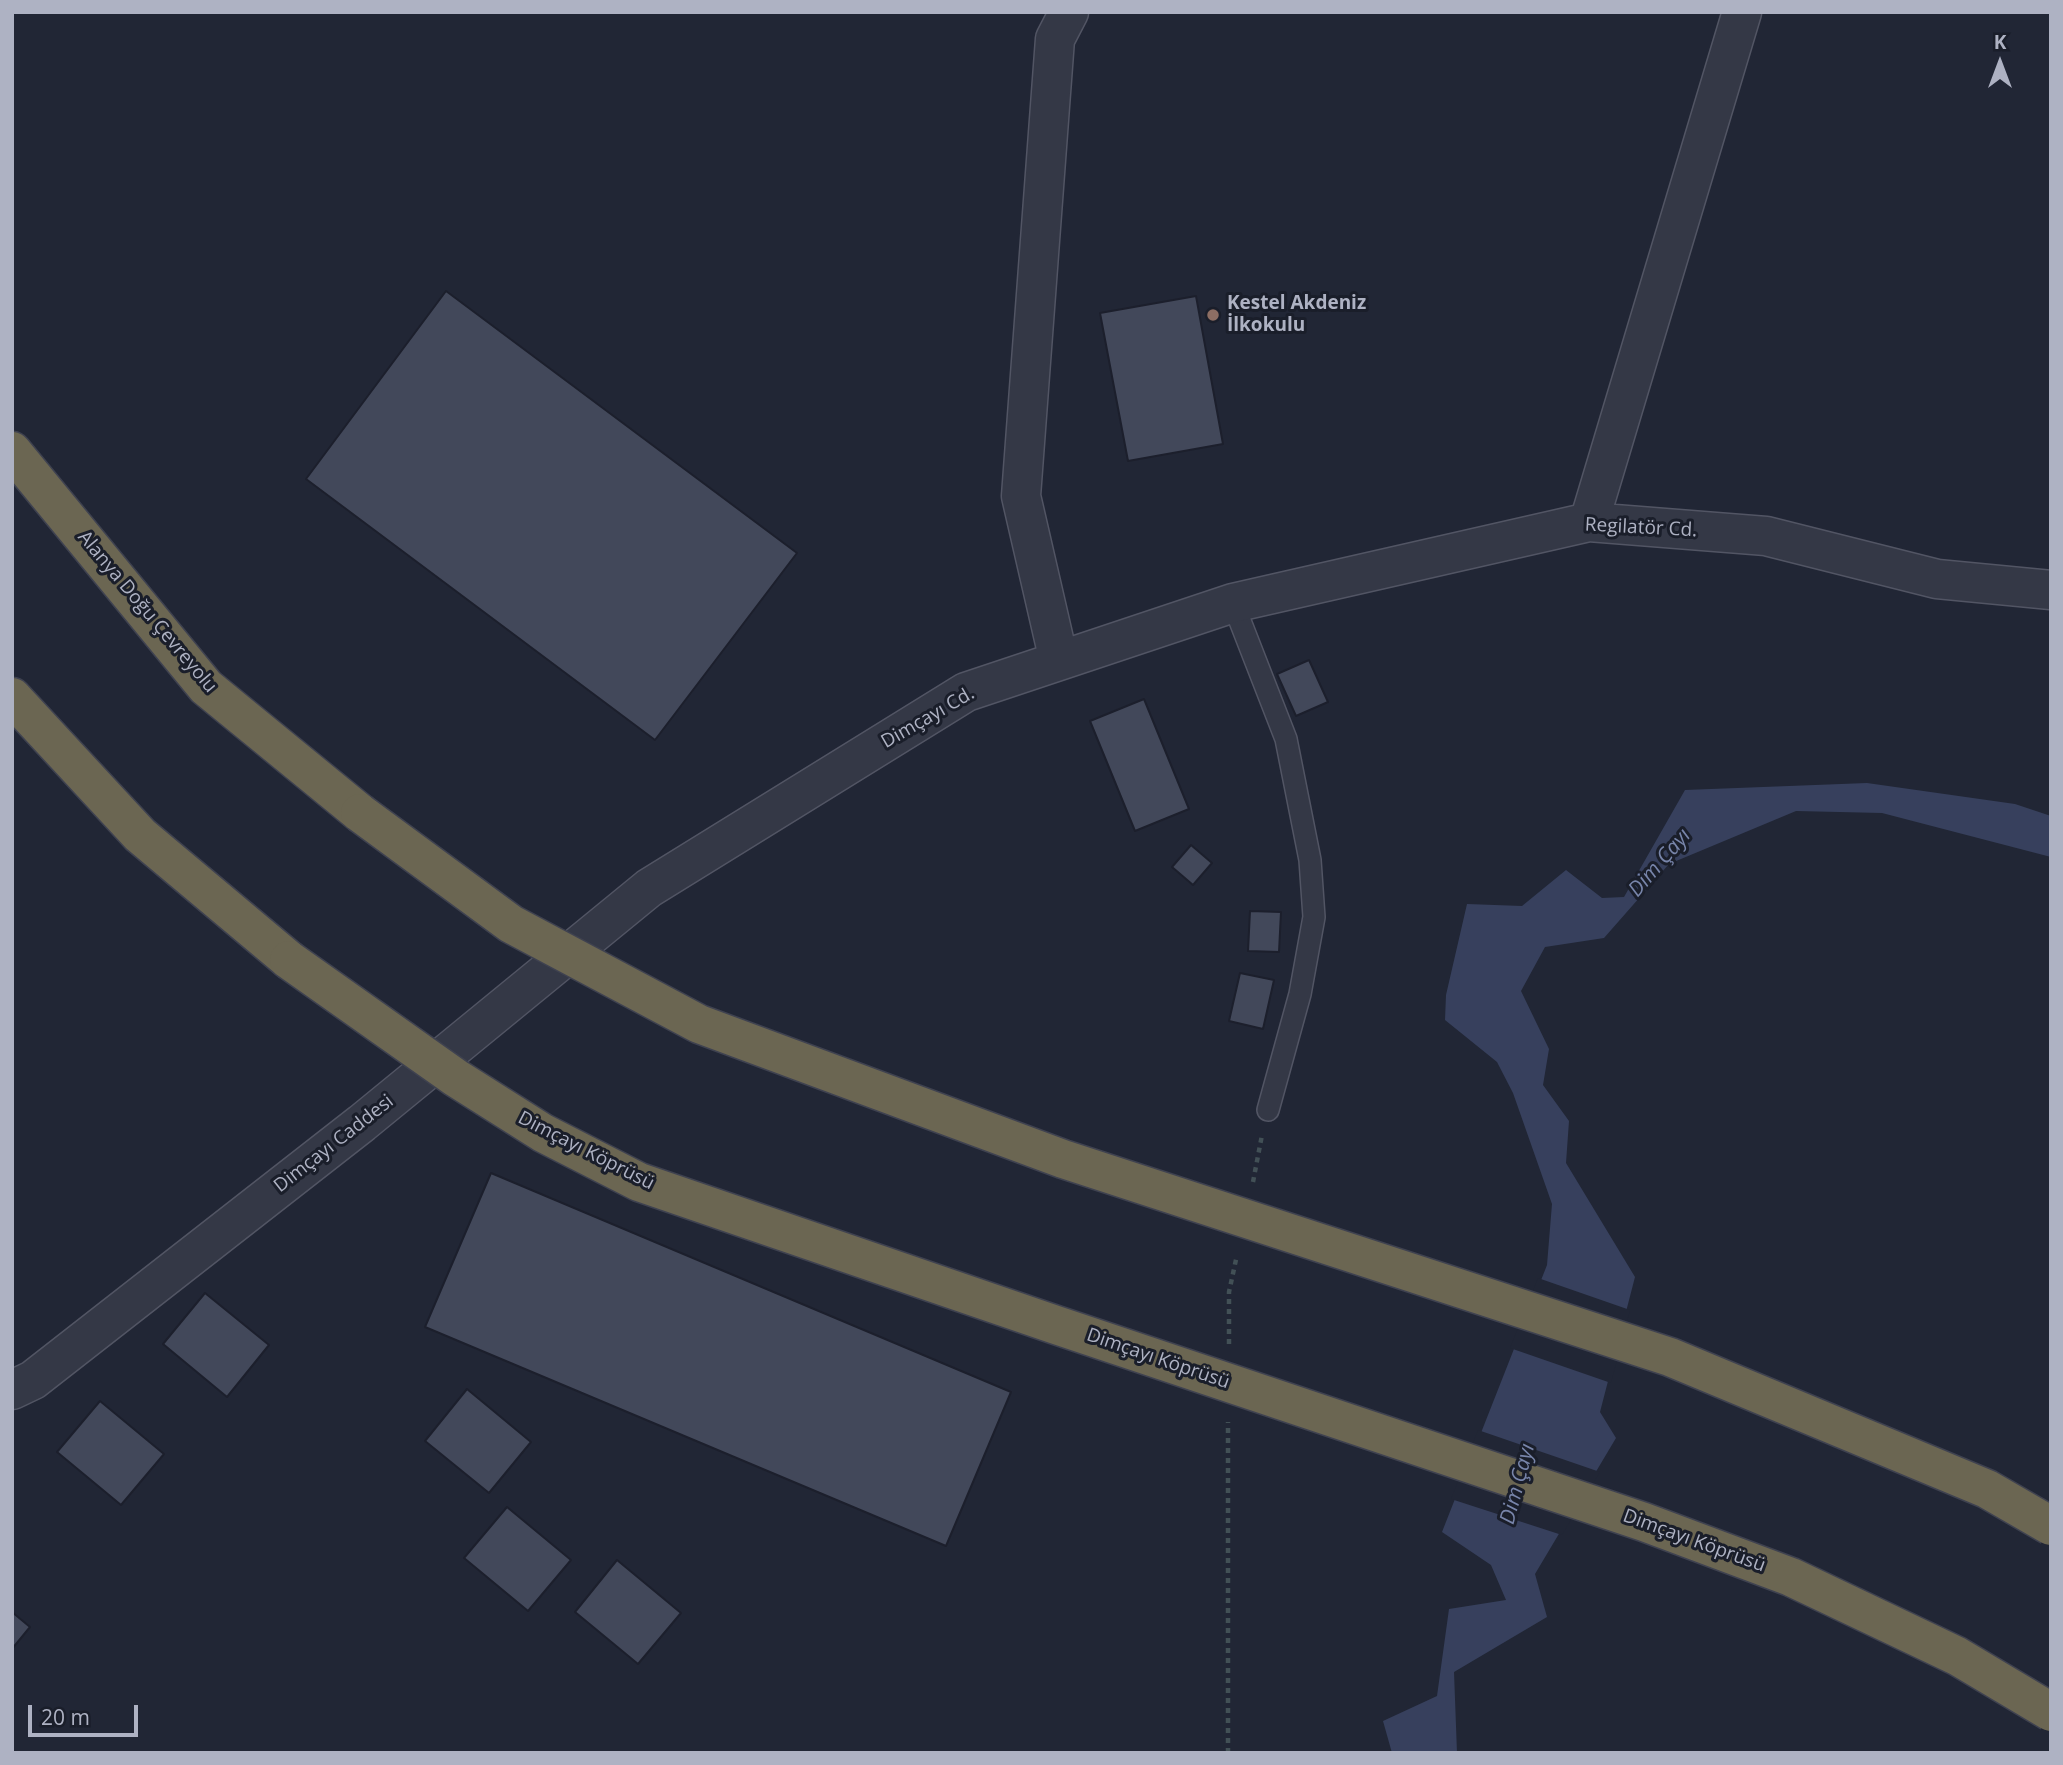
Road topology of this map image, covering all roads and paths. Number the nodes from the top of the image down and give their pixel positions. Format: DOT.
graph roads {
  1 [pos="1069,12"];
  2 [pos="1742,12"];
  3 [pos="12,451"];
  4 [pos="1589,522"];
  5 [pos="2051,590"];
  6 [pos="1233,603"];
  7 [pos="1059,661"];
  8 [pos="12,697"];
  9 [pos="649,888"];
  10 [pos="1268,1110"];
  11 [pos="1251,1188"];
  12 [pos="1238,1253"];
  13 [pos="1229,1345"];
  14 [pos="12,1390"];
  15 [pos="1228,1410"];
  16 [pos="2051,1525"];
  17 [pos="2051,1712"];
  18 [pos="1228,1753"];
  1 -- 7 [label="street"];
  2 -- 4 [label="street"];
  3 -- 16 [label="highway, Alanya Doğu Çevreyolu, bridge"];
  4 -- 5 [label="street, Regilatör Cd."];
  4 -- 6 [label="street, Regilatör Cd."];
  6 -- 7 [label="street, Dimçayı Cd."];
  6 -- 10 [label="lane"];
  7 -- 9 [label="street, Dimçayı Cd."];
  8 -- 17 [label="highway, Dimçayı Köprüsü, bridge"];
  9 -- 14 [label="street, Dimçayı Caddesi"];
  10 -- 11 [label="path"];
  12 -- 13 [label="path"];
  15 -- 18 [label="path"];
}
